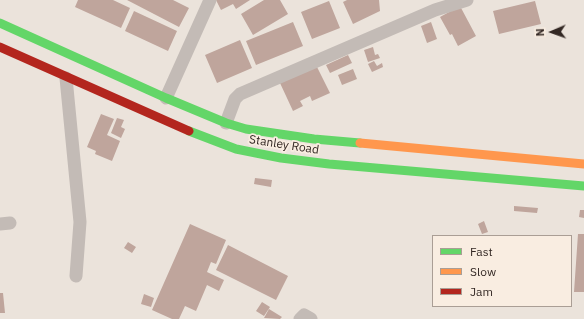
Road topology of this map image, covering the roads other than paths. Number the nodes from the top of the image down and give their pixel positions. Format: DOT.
graph roads {
  1 [pos="210,0"];
  2 [pos="467,0"];
  3 [pos="433,5"];
  4 [pos="0,24"];
  5 [pos="0,47"];
  6 [pos="66,78"];
  7 [pos="166,98"];
  8 [pos="226,123"];
  9 [pos="584,164"];
  10 [pos="584,186"];
  11 [pos="76,276"];
  12 [pos="300,319"];
  13 [pos="311,319"];
  1 -- 7 [label="street"];
  2 -- 3 [label="street"];
  3 -- 8 [label="street"];
  4 -- 7 [label="main road, Stanley Road"];
  5 -- 6 [label="main road, Stanley Road"];
  6 -- 10 [label="main road, Stanley Road"];
  6 -- 11 [label="street"];
  7 -- 8 [label="main road, Stanley Road"];
  8 -- 9 [label="main road, Stanley Road"];
  12 -- 13 [label="street"];
}
